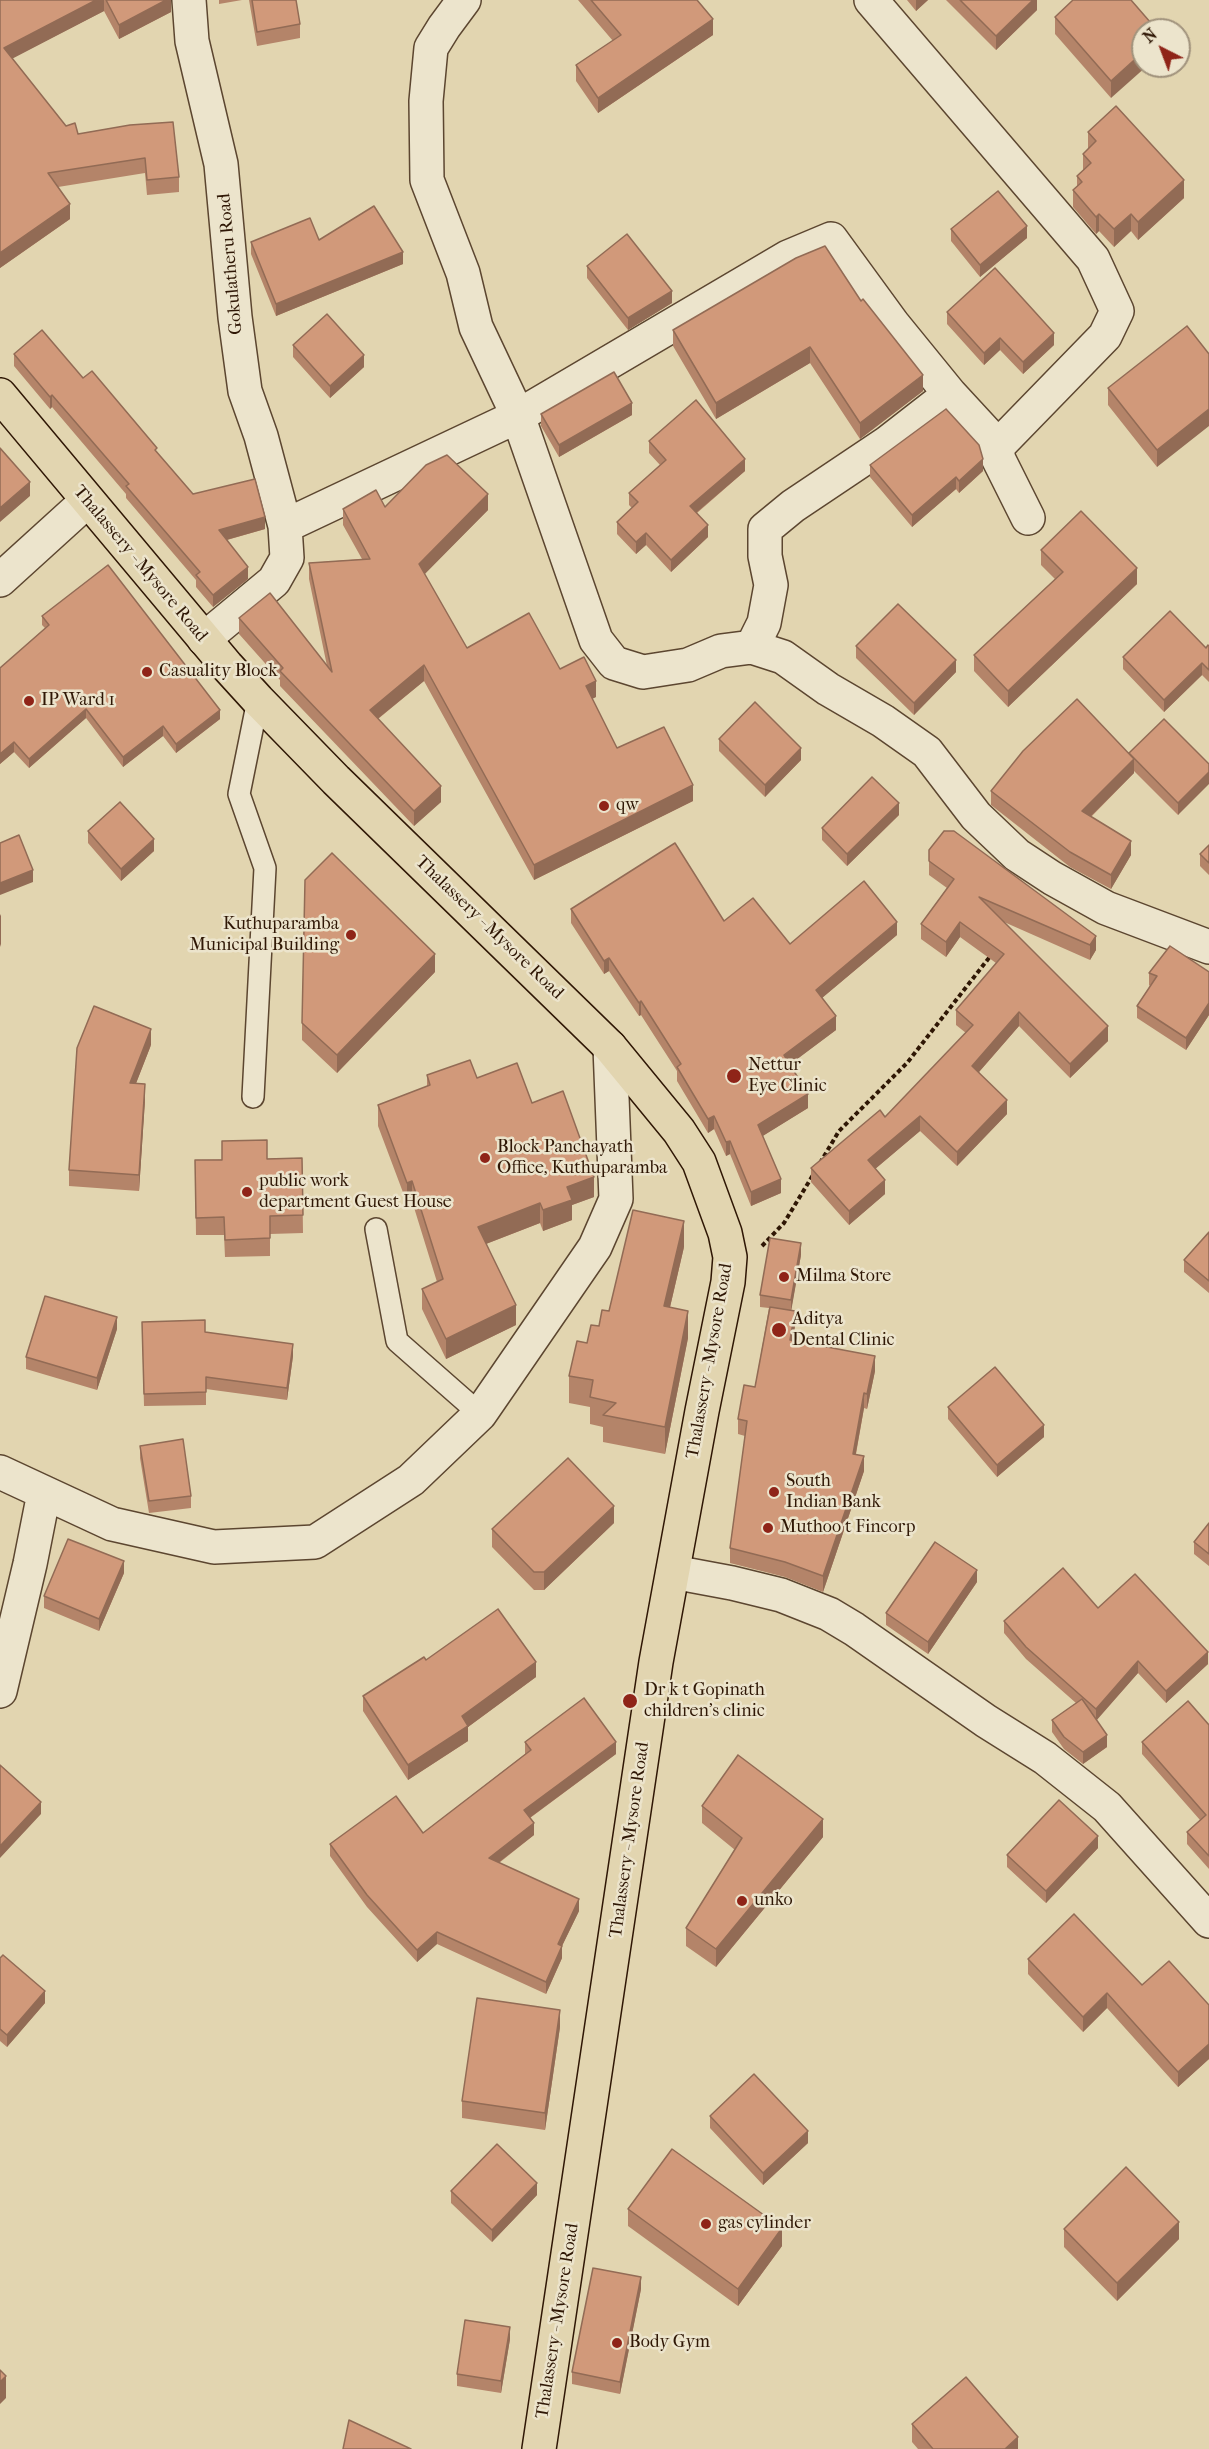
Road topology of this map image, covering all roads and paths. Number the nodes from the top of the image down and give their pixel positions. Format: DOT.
graph roads {
  1 [pos="189,0"];
  2 [pos="464,0"];
  3 [pos="871,0"];
  4 [pos="950,394"];
  5 [pos="0,395"];
  6 [pos="518,416"];
  7 [pos="998,446"];
  8 [pos="87,501"];
  9 [pos="1028,518"];
  10 [pos="285,526"];
  11 [pos="0,580"];
  12 [pos="204,639"];
  13 [pos="752,647"];
  14 [pos="258,700"];
  15 [pos="1209,946"];
  16 [pos="994,952"];
  17 [pos="610,1047"];
  18 [pos="253,1097"];
  19 [pos="376,1228"];
  20 [pos="728,1282"];
  21 [pos="480,1414"];
  22 [pos="0,1472"];
  23 [pos="44,1493"];
  24 [pos="673,1572"];
  25 [pos="0,1691"];
  26 [pos="1209,1921"];
  27 [pos="539,2449"];
  1 -- 10 [label="street, Gokulatheru Road"];
  2 -- 6 [label="street"];
  3 -- 7 [label="street"];
  4 -- 6 [label="street"];
  4 -- 7 [label="street"];
  4 -- 13 [label="street"];
  5 -- 8 [label="main road, Thalassery - Mysore Road"];
  6 -- 10 [label="street"];
  6 -- 13 [label="street"];
  7 -- 9 [label="street"];
  8 -- 11 [label="street"];
  8 -- 12 [label="main road, Thalassery - Mysore Road"];
  10 -- 12 [label="street, Gokulatheru Road"];
  12 -- 14 [label="main road, Thalassery - Mysore Road"];
  13 -- 15 [label="street"];
  14 -- 17 [label="main road, Thalassery - Mysore Road"];
  14 -- 18 [label="lane"];
  16 -- 20 [label="path"];
  17 -- 20 [label="main road, Thalassery - Mysore Road"];
  17 -- 21 [label="street"];
  19 -- 21 [label="lane"];
  20 -- 24 [label="main road, Thalassery - Mysore Road"];
  21 -- 23 [label="street"];
  22 -- 23 [label="street"];
  23 -- 25 [label="street"];
  24 -- 26 [label="street"];
  24 -- 27 [label="main road, Thalassery - Mysore Road"];
}
